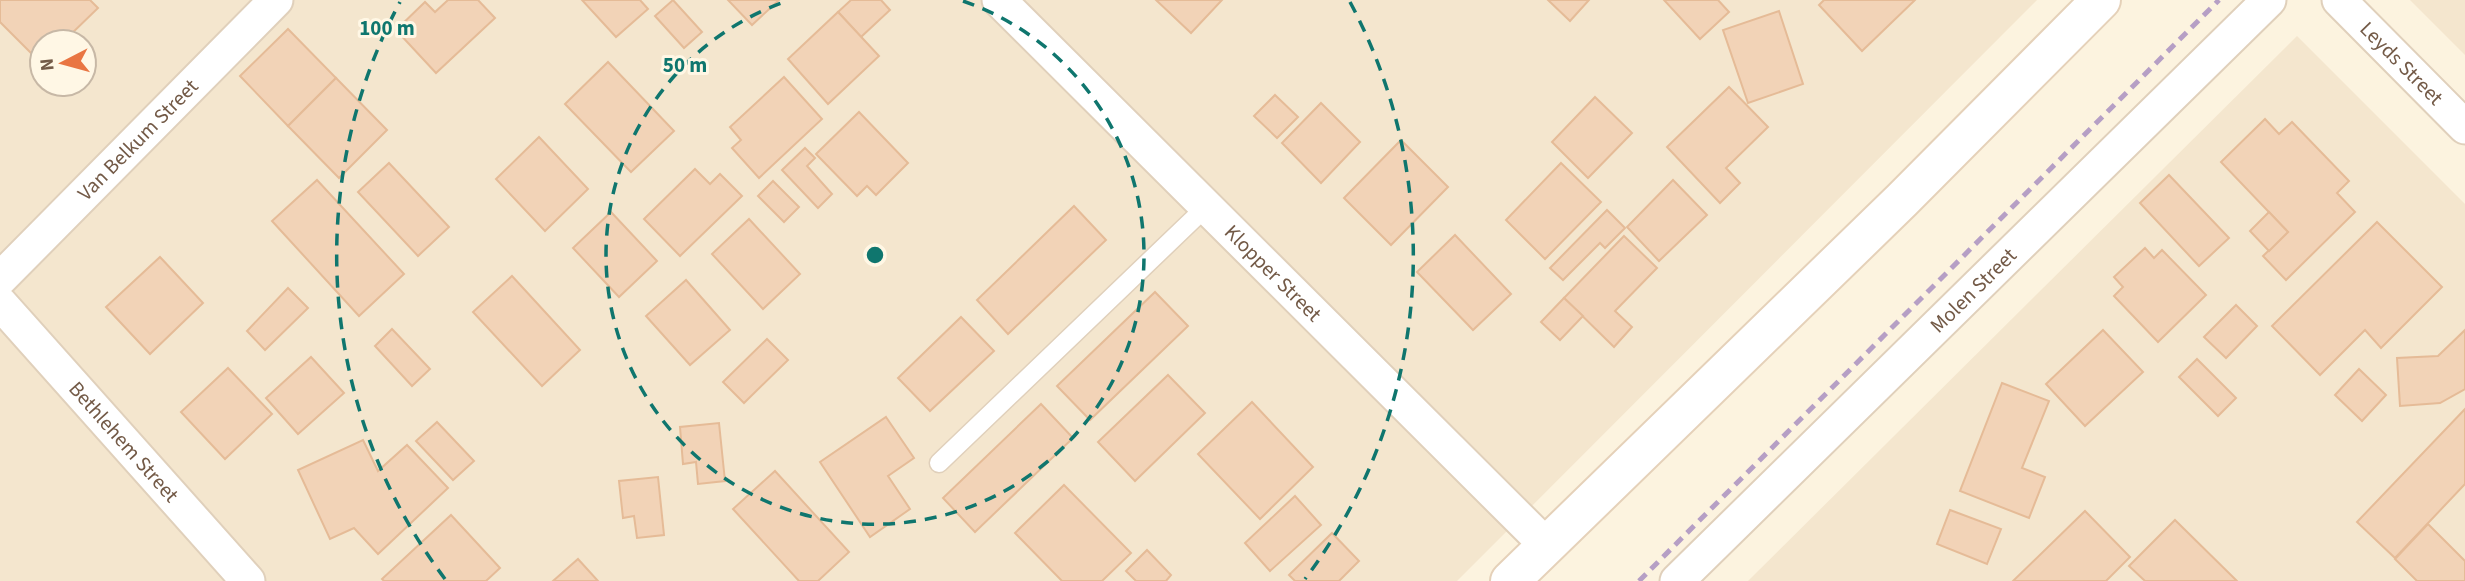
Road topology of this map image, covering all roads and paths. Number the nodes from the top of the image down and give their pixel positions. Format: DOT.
graph roads {
  1 [pos="276,0"];
  2 [pos="999,0"];
  3 [pos="2101,0"];
  4 [pos="2269,0"];
  5 [pos="2339,0"];
  6 [pos="2465,127"];
  7 [pos="1206,207"];
  8 [pos="0,279"];
  9 [pos="0,303"];
  10 [pos="939,463"];
  11 [pos="1546,545"];
  12 [pos="248,581"];
  13 [pos="1510,581"];
  14 [pos="1677,581"];
  1 -- 8 [label="street, Van Belkum Street"];
  2 -- 7 [label="street, Klopper Street"];
  3 -- 11 [label="street"];
  4 -- 14 [label="street, Molen Street"];
  5 -- 6 [label="street, Leyds Street"];
  7 -- 10 [label="lane"];
  7 -- 11 [label="street, Klopper Street"];
  9 -- 12 [label="street, Bethlehem Street"];
  11 -- 13 [label="street"];
}
